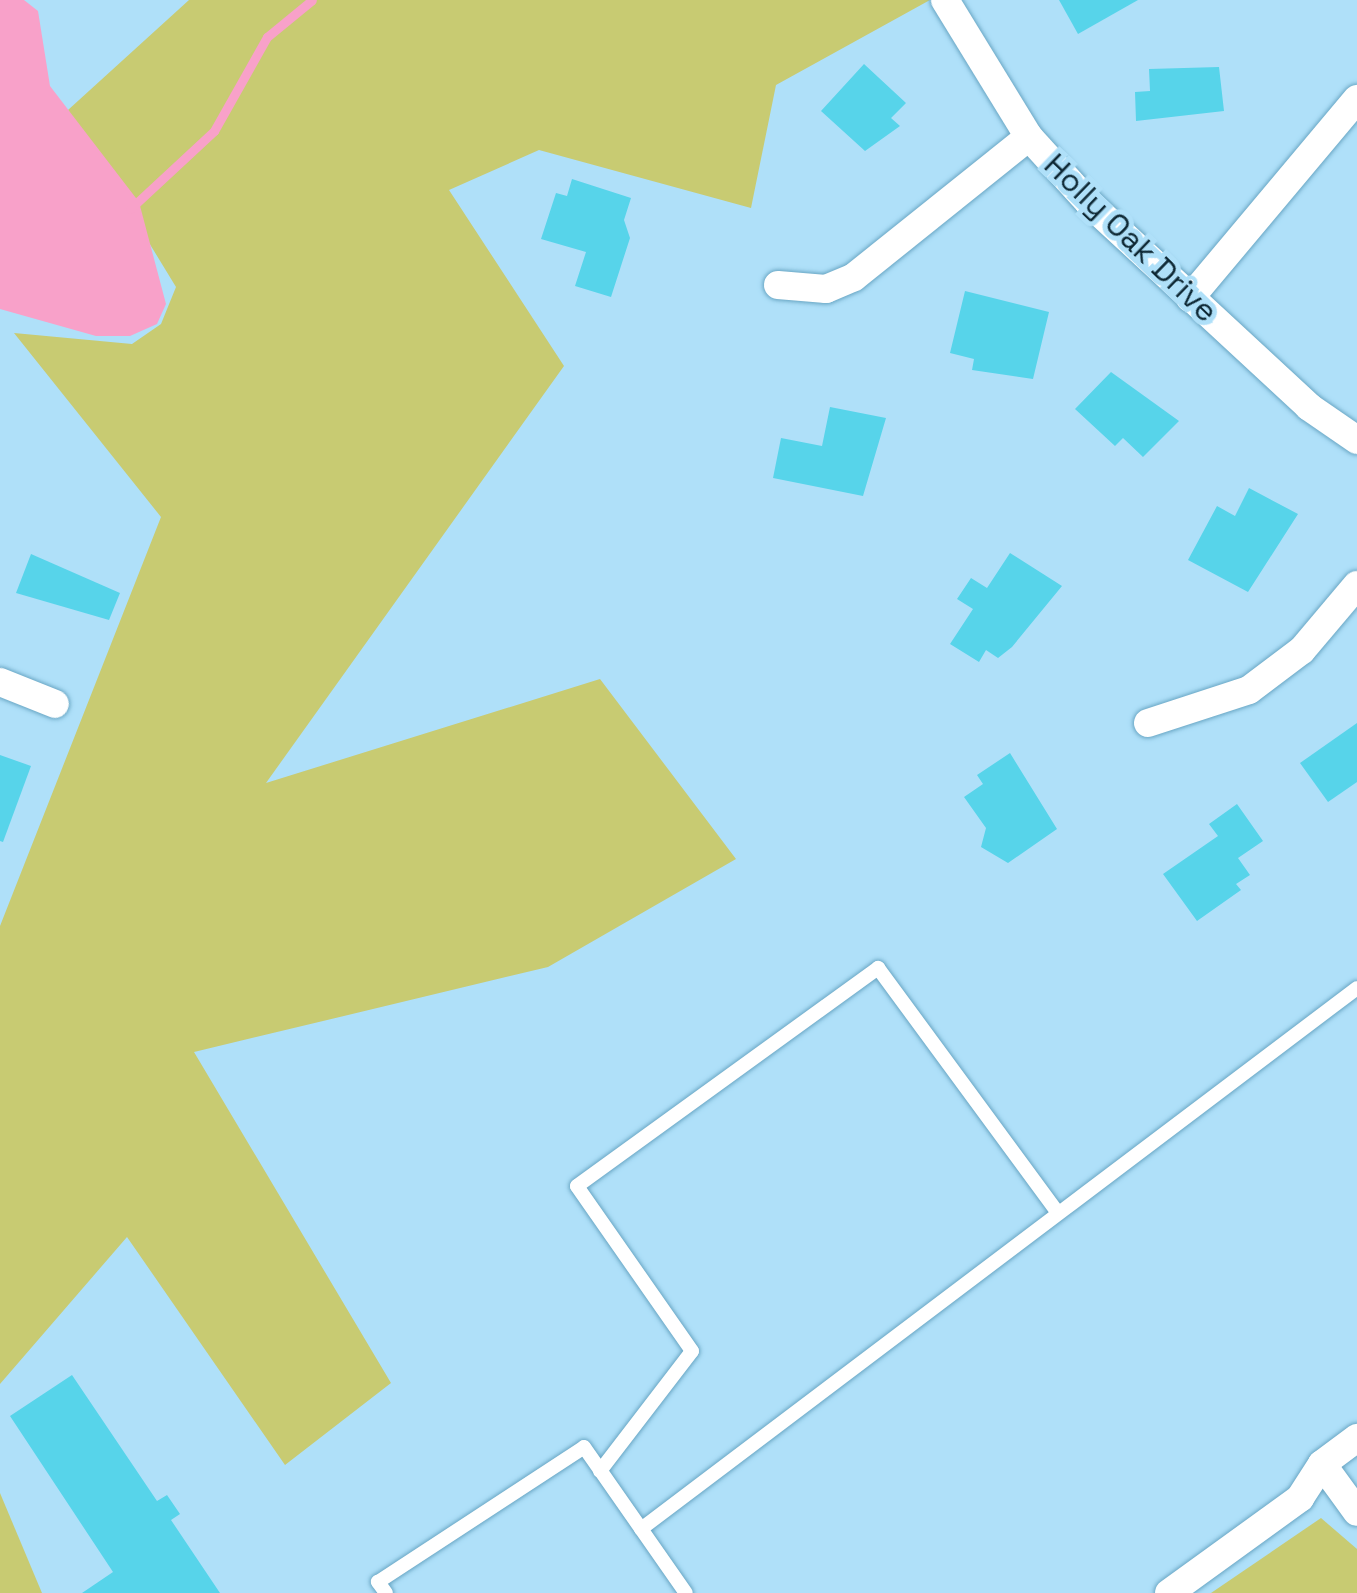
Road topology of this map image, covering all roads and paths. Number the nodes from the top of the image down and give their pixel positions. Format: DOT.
graph roads {
  1 [pos="945,0"];
  2 [pos="1357,100"];
  3 [pos="1028,137"];
  4 [pos="778,285"];
  5 [pos="1190,298"];
  6 [pos="1357,440"];
  7 [pos="1357,586"];
  8 [pos="0,682"];
  9 [pos="55,704"];
  10 [pos="1148,723"];
  11 [pos="1357,988"];
  12 [pos="1058,1213"];
  13 [pos="1357,1438"];
  14 [pos="1322,1464"];
  15 [pos="600,1471"];
  16 [pos="1357,1512"];
  17 [pos="641,1528"];
  18 [pos="386,1593"];
  19 [pos="686,1593"];
  20 [pos="1168,1593"];
  1 -- 3 [label="street, Holly Oak Drive"];
  2 -- 5 [label="street"];
  3 -- 4 [label="street"];
  3 -- 5 [label="street, Holly Oak Drive"];
  5 -- 6 [label="street, Holly Oak Drive"];
  7 -- 10 [label="street"];
  8 -- 9 [label="street"];
  11 -- 12 [label="lane"];
  12 -- 15 [label="lane"];
  12 -- 17 [label="lane"];
  13 -- 14 [label="street"];
  14 -- 16 [label="street"];
  14 -- 20 [label="street"];
  15 -- 17 [label="lane"];
  15 -- 18 [label="lane"];
  17 -- 19 [label="lane"];
}
